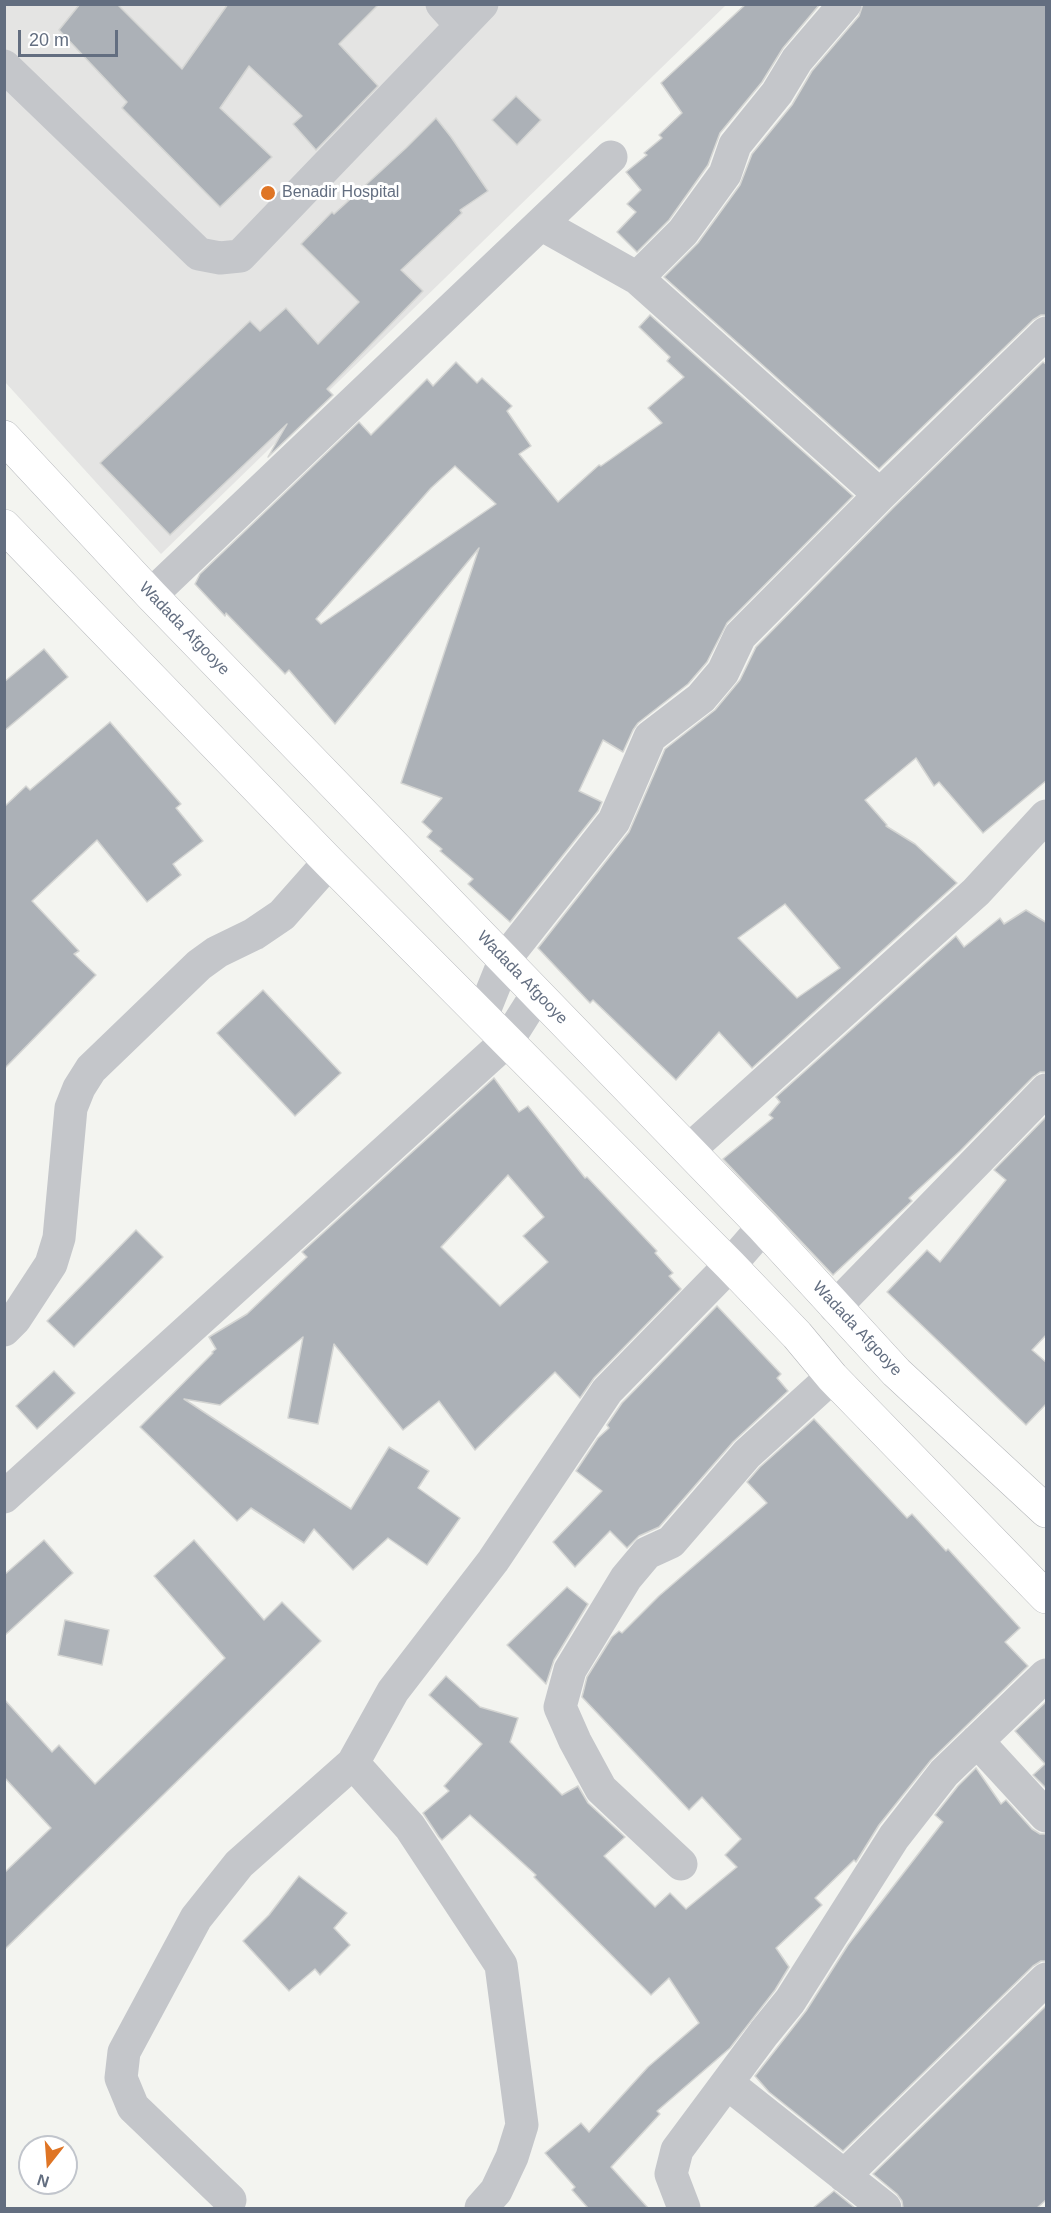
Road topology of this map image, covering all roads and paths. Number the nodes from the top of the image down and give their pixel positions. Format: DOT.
graph roads {
  1 [pos="845,4"];
  2 [pos="462,11"];
  3 [pos="4,66"];
  4 [pos="611,156"];
  5 [pos="541,224"];
  6 [pos="637,278"];
  7 [pos="1047,333"];
  8 [pos="4,437"];
  9 [pos="880,495"];
  10 [pos="4,526"];
  11 [pos="151,595"];
  12 [pos="1047,816"];
  13 [pos="329,862"];
  14 [pos="505,959"];
  15 [pos="537,994"];
  16 [pos="482,1016"];
  17 [pos="507,1040"];
  18 [pos="1047,1090"];
  19 [pos="689,1150"];
  20 [pos="763,1227"];
  21 [pos="730,1265"];
  22 [pos="836,1307"];
  23 [pos="4,1330"];
  24 [pos="832,1377"];
  25 [pos="4,1497"];
  26 [pos="1047,1511"];
  27 [pos="1047,1597"];
  28 [pos="1047,1675"];
  29 [pos="977,1741"];
  30 [pos="353,1763"];
  31 [pos="1047,1816"];
  32 [pos="681,1864"];
  33 [pos="1047,1978"];
  34 [pos="727,2083"];
  35 [pos="844,2176"];
  36 [pos="230,2200"];
  37 [pos="496,2203"];
  38 [pos="684,2208"];
  39 [pos="885,2208"];
  1 -- 6 [label="street"];
  2 -- 3 [label="street"];
  4 -- 5 [label="street"];
  5 -- 6 [label="street"];
  5 -- 11 [label="street"];
  6 -- 9 [label="street"];
  7 -- 9 [label="street"];
  8 -- 11 [label="highway, Wadada Afgooye"];
  9 -- 14 [label="street"];
  10 -- 13 [label="highway"];
  11 -- 14 [label="highway, Wadada Afgooye"];
  12 -- 19 [label="street"];
  13 -- 16 [label="highway"];
  13 -- 23 [label="street"];
  14 -- 15 [label="highway, Wadada Afgooye"];
  14 -- 16 [label="street"];
  15 -- 17 [label="street"];
  15 -- 19 [label="highway, Wadada Afgooye"];
  16 -- 17 [label="highway"];
  17 -- 21 [label="highway"];
  17 -- 25 [label="street"];
  18 -- 22 [label="street"];
  19 -- 20 [label="highway, Wadada Afgooye"];
  20 -- 21 [label="street"];
  20 -- 22 [label="highway, Wadada Afgooye"];
  21 -- 24 [label="highway"];
  21 -- 30 [label="street"];
  22 -- 26 [label="highway, Wadada Afgooye"];
  24 -- 27 [label="highway"];
  24 -- 32 [label="street"];
  28 -- 29 [label="street"];
  29 -- 31 [label="street"];
  29 -- 34 [label="street"];
  30 -- 36 [label="street"];
  30 -- 37 [label="street"];
  33 -- 35 [label="street"];
  34 -- 35 [label="street"];
  34 -- 38 [label="street"];
  35 -- 39 [label="street"];
}
